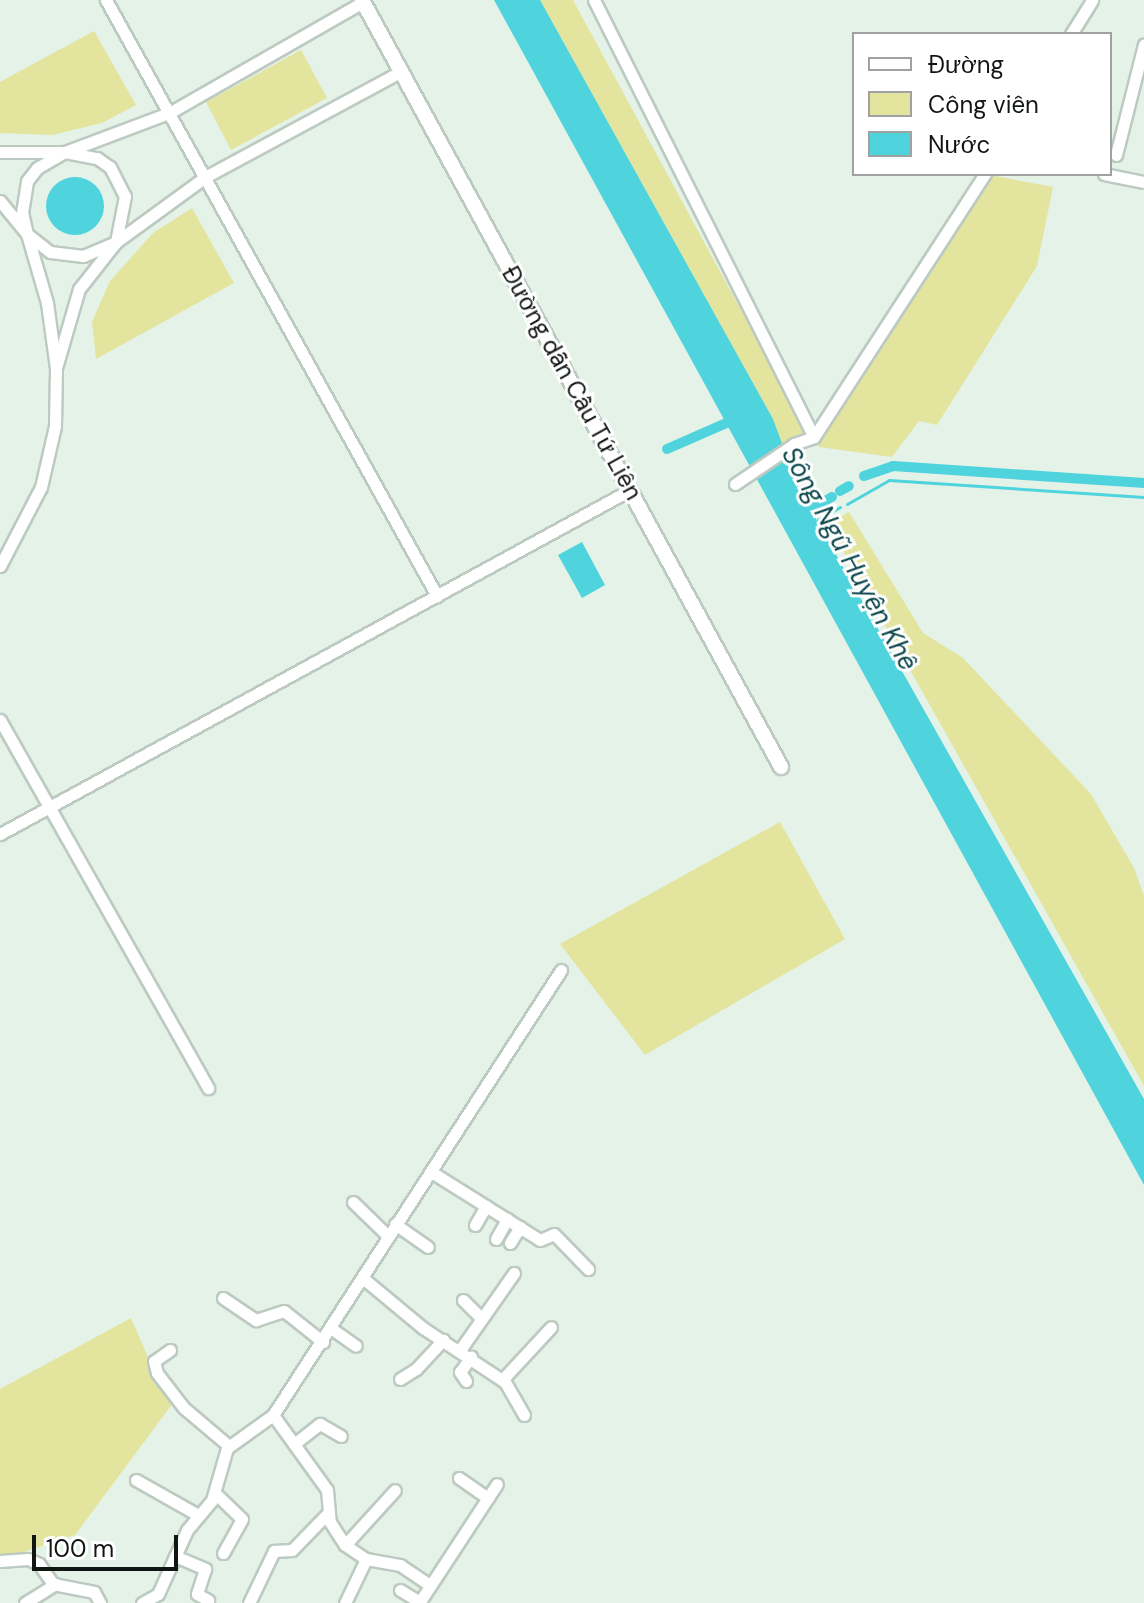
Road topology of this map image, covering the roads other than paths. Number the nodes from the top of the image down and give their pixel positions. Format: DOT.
graph roads {
  1 [pos="106,0"];
  2 [pos="594,0"];
  3 [pos="1092,0"];
  4 [pos="362,1"];
  5 [pos="1072,32"];
  6 [pos="1144,44"];
  7 [pos="402,71"];
  8 [pos="1131,99"];
  9 [pos="1144,104"];
  10 [pos="169,113"];
  11 [pos="0,152"];
  12 [pos="65,152"];
  13 [pos="1116,155"];
  14 [pos="984,176"];
  15 [pos="1112,176"];
  16 [pos="205,177"];
  17 [pos="1144,182"];
  18 [pos="0,201"];
  19 [pos="27,234"];
  20 [pos="116,242"];
  21 [pos="56,368"];
  22 [pos="814,437"];
  23 [pos="735,484"];
  24 [pos="630,490"];
  25 [pos="0,566"];
  26 [pos="437,596"];
  27 [pos="0,720"];
  28 [pos="781,767"];
  29 [pos="51,807"];
  30 [pos="0,834"];
  31 [pos="561,970"];
  32 [pos="208,1088"];
  33 [pos="433,1173"];
  34 [pos="353,1202"];
  35 [pos="486,1206"];
  36 [pos="507,1219"];
  37 [pos="395,1224"];
  38 [pos="475,1225"];
  39 [pos="520,1227"];
  40 [pos="388,1236"];
  41 [pos="496,1239"];
  42 [pos="510,1243"];
  43 [pos="428,1247"];
  44 [pos="588,1269"];
  45 [pos="514,1273"];
  46 [pos="364,1279"];
  47 [pos="223,1298"];
  48 [pos="463,1300"];
  49 [pos="481,1318"];
  50 [pos="551,1327"];
  51 [pos="332,1329"];
  52 [pos="443,1340"];
  53 [pos="323,1342"];
  54 [pos="356,1346"];
  55 [pos="170,1350"];
  56 [pos="460,1350"];
  57 [pos="471,1357"];
  58 [pos="400,1379"];
  59 [pos="502,1380"];
  60 [pos="466,1381"];
  61 [pos="273,1415"];
  62 [pos="524,1415"];
  63 [pos="341,1436"];
  64 [pos="294,1444"];
  65 [pos="229,1446"];
  66 [pos="459,1478"];
  67 [pos="136,1480"];
  68 [pos="497,1484"];
  69 [pos="395,1490"];
  70 [pos="215,1493"];
  71 [pos="488,1498"];
  72 [pos="329,1512"];
  73 [pos="198,1515"];
  74 [pos="345,1545"];
  75 [pos="223,1553"];
  76 [pos="175,1556"];
  77 [pos="366,1559"];
  78 [pos="0,1561"];
  79 [pos="55,1584"];
  80 [pos="430,1585"];
  81 [pos="400,1590"];
  82 [pos="208,1600"];
  83 [pos="420,1602"];
  84 [pos="25,1603"];
  85 [pos="100,1603"];
  86 [pos="146,1603"];
  87 [pos="249,1603"];
  88 [pos="345,1603"];
  1 -- 10 [label="street"];
  2 -- 22 [label="street"];
  3 -- 5 [label="street"];
  4 -- 7 [label="main road, Đường dẫn Cầu Tứ Liên"];
  4 -- 10 [label="street"];
  6 -- 8 [label="street"];
  7 -- 16 [label="street"];
  7 -- 24 [label="main road, Đường dẫn Cầu Tứ Liên"];
  8 -- 9 [label="street"];
  8 -- 13 [label="street"];
  10 -- 12 [label="street"];
  10 -- 16 [label="street"];
  11 -- 12 [label="street"];
  12 -- 19 [label="street"];
  12 -- 20 [label="street"];
  14 -- 22 [label="street"];
  15 -- 17 [label="street"];
  16 -- 20 [label="street"];
  16 -- 26 [label="street"];
  18 -- 19 [label="street"];
  19 -- 20 [label="street"];
  19 -- 21 [label="street"];
  20 -- 21 [label="street"];
  21 -- 25 [label="street"];
  22 -- 23 [label="street"];
  24 -- 26 [label="street"];
  24 -- 28 [label="main road, Đường dẫn Cầu Tứ Liên"];
  26 -- 29 [label="street"];
  27 -- 29 [label="street"];
  29 -- 30 [label="street"];
  29 -- 32 [label="street"];
  31 -- 33 [label="street"];
  33 -- 35 [label="street"];
  33 -- 37 [label="street"];
  34 -- 40 [label="street"];
  35 -- 36 [label="street"];
  35 -- 38 [label="street"];
  36 -- 39 [label="street"];
  36 -- 41 [label="street"];
  37 -- 40 [label="street"];
  37 -- 43 [label="street"];
  39 -- 42 [label="street"];
  39 -- 44 [label="street"];
  40 -- 46 [label="street"];
  45 -- 49 [label="street"];
  46 -- 51 [label="street"];
  46 -- 52 [label="street"];
  47 -- 53 [label="street"];
  48 -- 49 [label="street"];
  49 -- 56 [label="street"];
  50 -- 59 [label="street"];
  51 -- 53 [label="street"];
  51 -- 54 [label="street"];
  52 -- 56 [label="street"];
  52 -- 58 [label="street"];
  53 -- 61 [label="street"];
  55 -- 65 [label="street"];
  56 -- 57 [label="street"];
  57 -- 59 [label="street"];
  57 -- 60 [label="street"];
  59 -- 62 [label="street"];
  61 -- 64 [label="street"];
  61 -- 65 [label="street"];
  63 -- 64 [label="street"];
  64 -- 72 [label="street"];
  65 -- 70 [label="street"];
  66 -- 71 [label="street"];
  67 -- 73 [label="street"];
  68 -- 71 [label="street"];
  69 -- 74 [label="street"];
  70 -- 73 [label="street"];
  70 -- 75 [label="street"];
  71 -- 80 [label="street"];
  72 -- 74 [label="street"];
  72 -- 87 [label="street"];
  73 -- 76 [label="street"];
  74 -- 77 [label="street"];
  76 -- 82 [label="street"];
  76 -- 86 [label="street"];
  77 -- 80 [label="street"];
  77 -- 88 [label="street"];
  78 -- 79 [label="street"];
  79 -- 84 [label="street"];
  79 -- 85 [label="street"];
  80 -- 83 [label="street"];
  81 -- 83 [label="street"];
}
